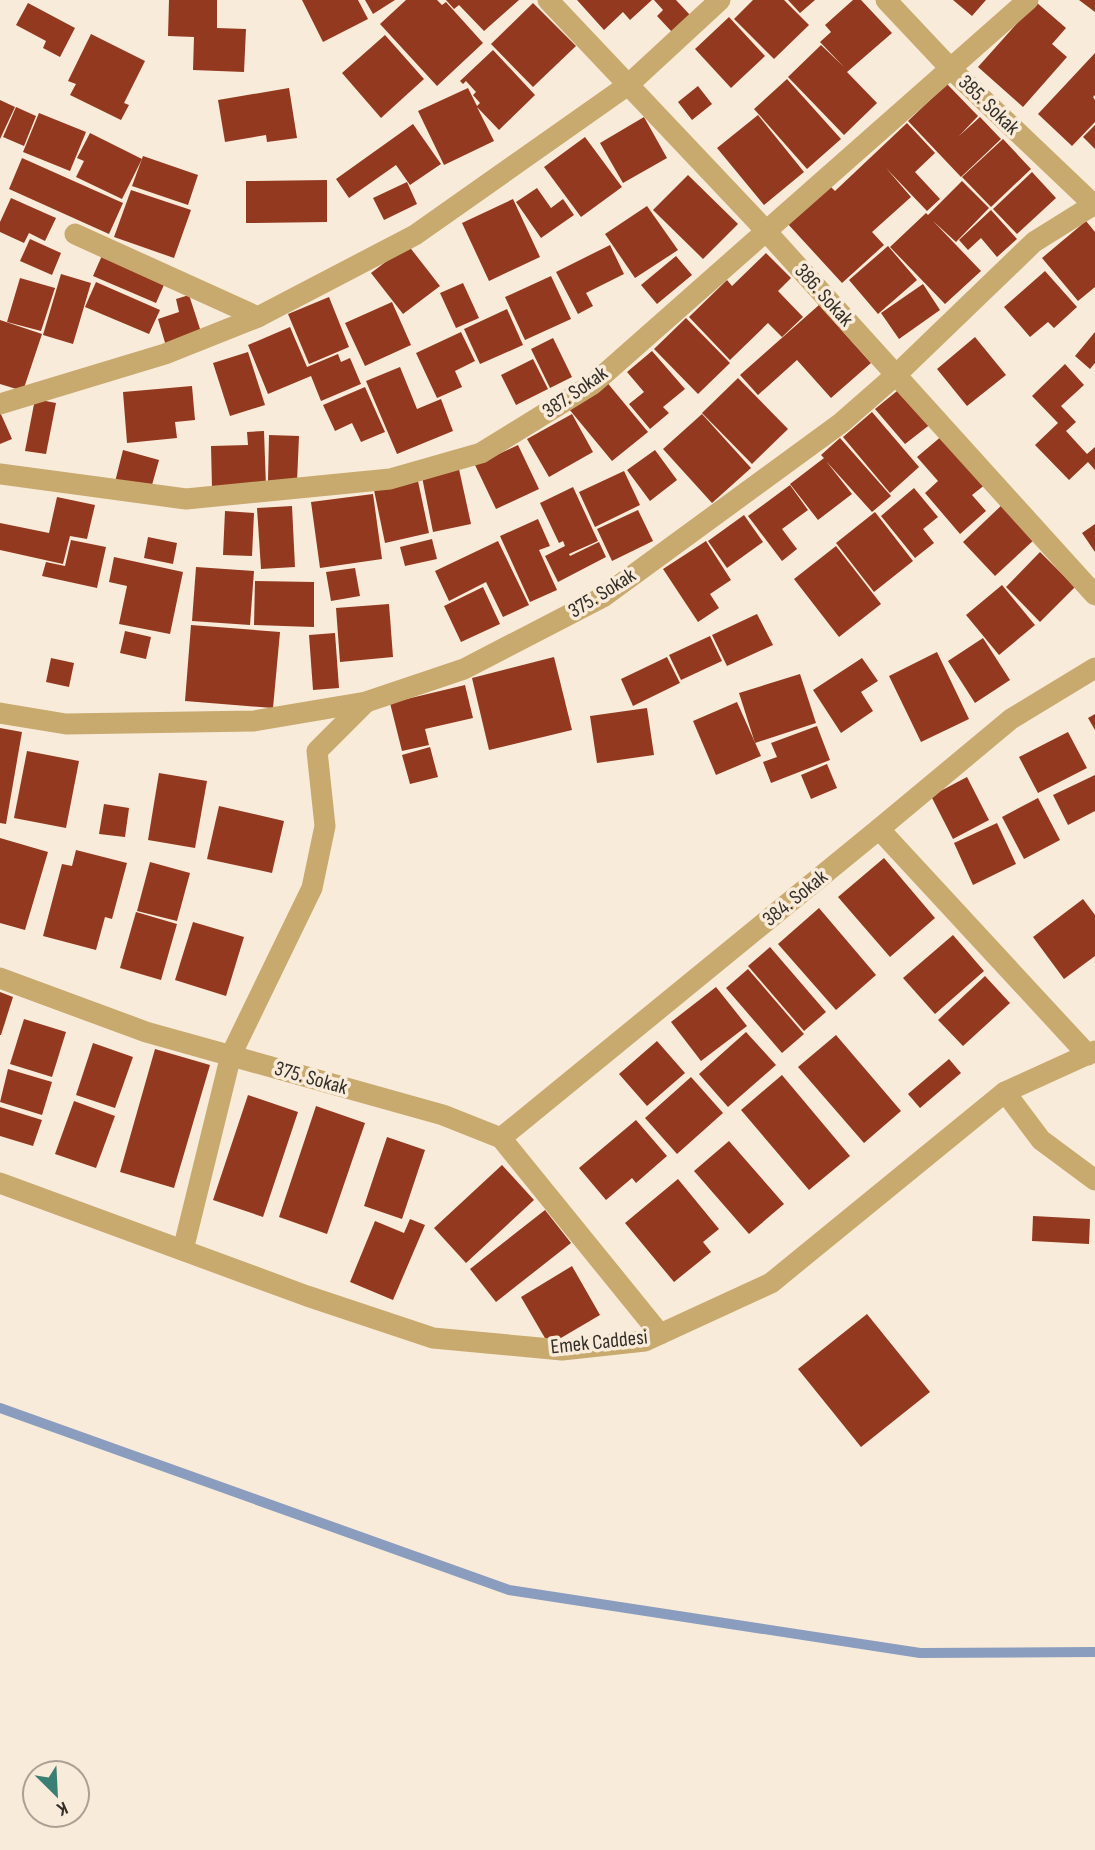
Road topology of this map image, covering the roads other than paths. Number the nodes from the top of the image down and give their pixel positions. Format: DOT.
graph roads {
  1 [pos="548,0"];
  2 [pos="720,0"];
  3 [pos="886,0"];
  4 [pos="1028,0"];
  5 [pos="950,68"];
  6 [pos="628,85"];
  7 [pos="1095,205"];
  8 [pos="766,231"];
  9 [pos="75,234"];
  10 [pos="258,317"];
  11 [pos="897,374"];
  12 [pos="0,404"];
  13 [pos="0,474"];
  14 [pos="1095,595"];
  15 [pos="1095,668"];
  16 [pos="366,702"];
  17 [pos="0,713"];
  18 [pos="879,829"];
  19 [pos="0,978"];
  20 [pos="1091,1053"];
  21 [pos="231,1055"];
  22 [pos="1005,1092"];
  23 [pos="501,1138"];
  24 [pos="1095,1180"];
  25 [pos="0,1183"];
  26 [pos="183,1250"];
  27 [pos="660,1334"];
  1 -- 6 [label="street, 386. Sokak"];
  2 -- 6 [label="street"];
  3 -- 5 [label="street, 385. Sokak"];
  4 -- 5 [label="street, 387. Sokak"];
  5 -- 7 [label="street, 385. Sokak"];
  5 -- 8 [label="street, 387. Sokak"];
  6 -- 8 [label="street, 386. Sokak"];
  6 -- 10 [label="street"];
  7 -- 11 [label="street, 375. Sokak"];
  8 -- 11 [label="street, 386. Sokak"];
  8 -- 13 [label="street, 387. Sokak"];
  9 -- 10 [label="street"];
  10 -- 12 [label="street"];
  11 -- 14 [label="street, 386. Sokak"];
  11 -- 16 [label="street, 375. Sokak"];
  15 -- 18 [label="street, 384. Sokak"];
  16 -- 17 [label="street, 375. Sokak"];
  16 -- 21 [label="street"];
  18 -- 20 [label="street"];
  18 -- 23 [label="street, 384. Sokak"];
  19 -- 21 [label="street, 375. Sokak"];
  20 -- 22 [label="street, Emek Caddesi"];
  21 -- 23 [label="street, 375. Sokak"];
  21 -- 26 [label="street"];
  22 -- 24 [label="street"];
  22 -- 27 [label="street, Emek Caddesi"];
  23 -- 27 [label="street, 375. Sokak"];
  25 -- 26 [label="street, Emek Caddesi"];
  26 -- 27 [label="street, Emek Caddesi"];
}
